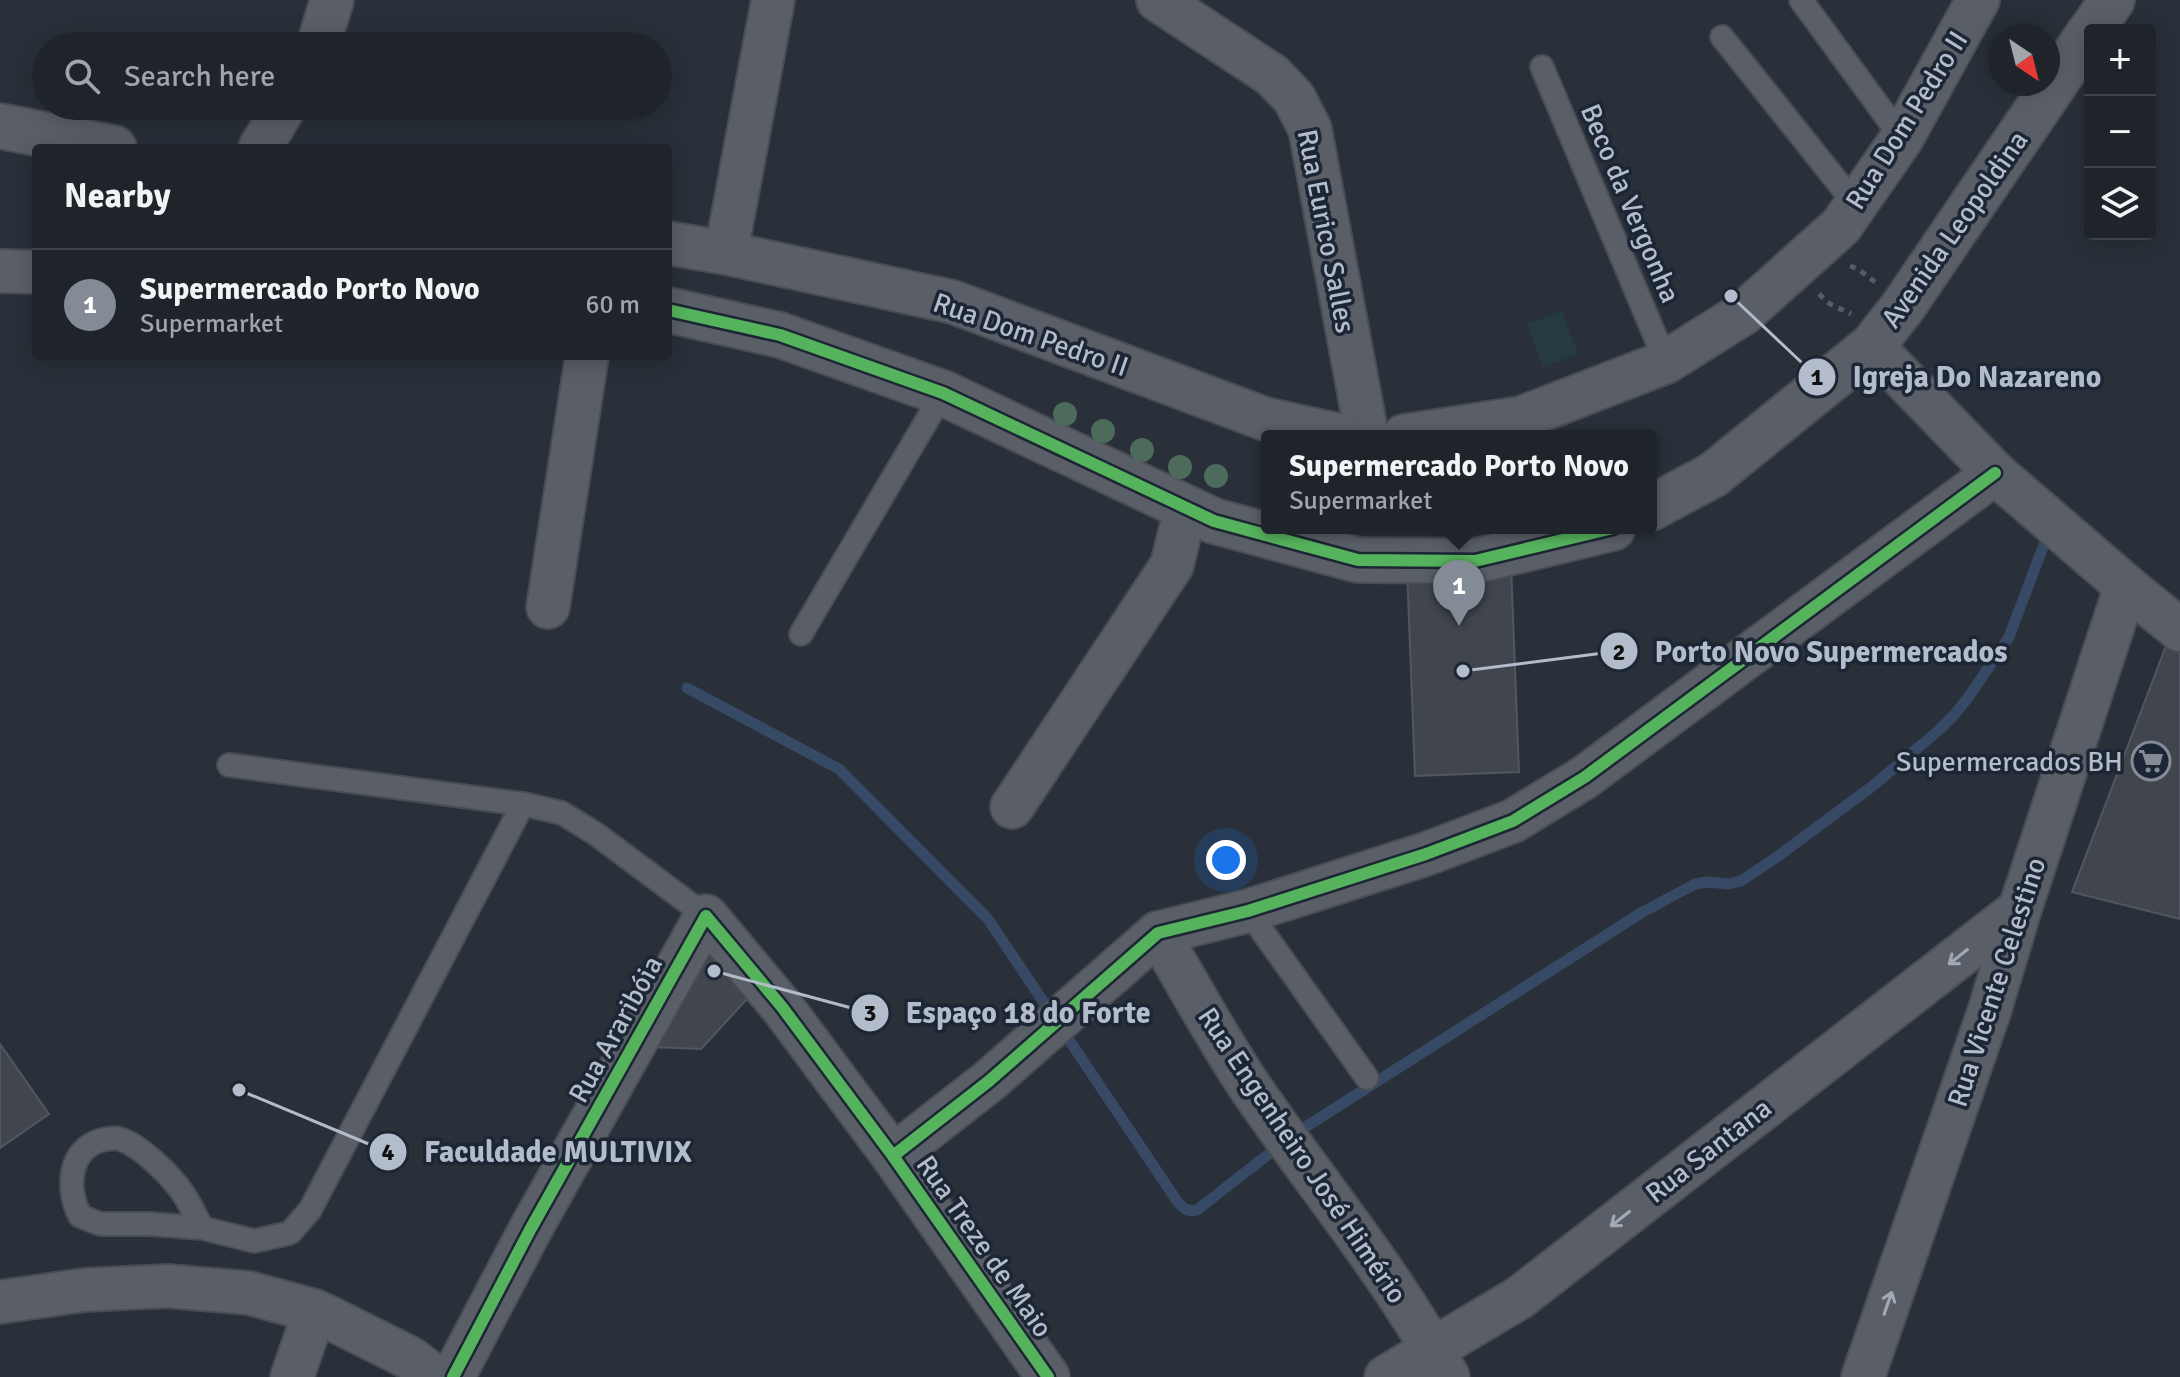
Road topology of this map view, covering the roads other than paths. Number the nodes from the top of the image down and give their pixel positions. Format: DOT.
graph roads {
  1 [pos="332,0"];
  2 [pos="773,0"];
  3 [pos="1801,0"];
  4 [pos="2112,0"];
  5 [pos="1162,1"];
  6 [pos="1959,10"];
  7 [pos="2096,24"];
  8 [pos="322,32"];
  9 [pos="1722,37"];
  10 [pos="2084,41"];
  11 [pos="1542,67"];
  12 [pos="277,120"];
  13 [pos="0,126"];
  14 [pos="1902,138"];
  15 [pos="93,144"];
  16 [pos="262,144"];
  17 [pos="1856,205"];
  18 [pos="672,244"];
  19 [pos="726,253"];
  20 [pos="0,271"];
  21 [pos="32,272"];
  22 [pos="672,311"];
  23 [pos="1885,330"];
  24 [pos="586,360"];
  25 [pos="1666,362"];
  26 [pos="943,393"];
  27 [pos="1315,430"];
  28 [pos="1366,430"];
  29 [pos="1443,430"];
  30 [pos="1995,473"];
  31 [pos="1657,505"];
  32 [pos="1186,507"];
  33 [pos="1261,534"];
  34 [pos="1262,534"];
  35 [pos="1588,534"];
  36 [pos="2126,586"];
  37 [pos="548,607"];
  38 [pos="2180,630"];
  39 [pos="801,634"];
  40 [pos="229,765"];
  41 [pos="523,804"];
  42 [pos="1012,807"];
  43 [pos="2020,909"];
  44 [pos="1248,911"];
  45 [pos="706,916"];
  46 [pos="1158,933"];
  47 [pos="1367,1078"];
  48 [pos="893,1156"];
  49 [pos="202,1228"];
  50 [pos="0,1302"];
  51 [pos="315,1311"];
  52 [pos="1440,1363"];
  53 [pos="292,1377"];
  54 [pos="435,1377"];
  55 [pos="453,1377"];
  56 [pos="1048,1377"];
  57 [pos="1386,1377"];
  58 [pos="1863,1377"];
  1 -- 8 [label="street"];
  2 -- 19 [label="street"];
  3 -- 14 [label="lane"];
  4 -- 7 [label="street, Avenida Leopoldina"];
  5 -- 28 [label="street, Rua Eurico Salles"];
  6 -- 14 [label="street, Rua Dom Pedro II"];
  9 -- 17 [label="lane"];
  10 -- 23 [label="street, Avenida Leopoldina"];
  11 -- 25 [label="lane, Beco da Vergonha"];
  12 -- 16 [label="street"];
  13 -- 15 [label="street"];
  14 -- 17 [label="street, Rua Dom Pedro II"];
  17 -- 25 [label="street, Rua Dom Pedro II"];
  18 -- 19 [label="street, Rua Dom Pedro II"];
  19 -- 27 [label="street, Rua Dom Pedro II"];
  20 -- 21 [label="street"];
  22 -- 26 [label="street"];
  23 -- 30 [label="street"];
  23 -- 31 [label="street, Avenida Leopoldina"];
  24 -- 37 [label="street"];
  25 -- 29 [label="street, Rua Dom Pedro II"];
  26 -- 32 [label="street"];
  26 -- 39 [label="lane"];
  30 -- 36 [label="street"];
  30 -- 44 [label="street"];
  32 -- 33 [label="street"];
  32 -- 42 [label="street"];
  34 -- 35 [label="street"];
  36 -- 38 [label="street"];
  36 -- 43 [label="street, Rua Vicente Celestino"];
  40 -- 41 [label="lane, Rua Treze de Maio"];
  41 -- 45 [label="lane, Rua Treze de Maio"];
  41 -- 49 [label="lane"];
  43 -- 52 [label="street, Rua Santana, one-way"];
  58 -- 43 [label="street, Rua Vicente Celestino, one-way"];
  44 -- 46 [label="street"];
  44 -- 47 [label="lane"];
  45 -- 48 [label="street, Rua Treze de Maio"];
  45 -- 55 [label="street, Rua Araribóia"];
  46 -- 48 [label="street"];
  46 -- 52 [label="street, Rua Engenheiro José Himério"];
  48 -- 56 [label="street, Rua Treze de Maio"];
  49 -- 49 [label="lane"];
  50 -- 51 [label="street"];
  51 -- 53 [label="street"];
  51 -- 54 [label="street"];
  52 -- 57 [label="street, Rua Santana"];
}
